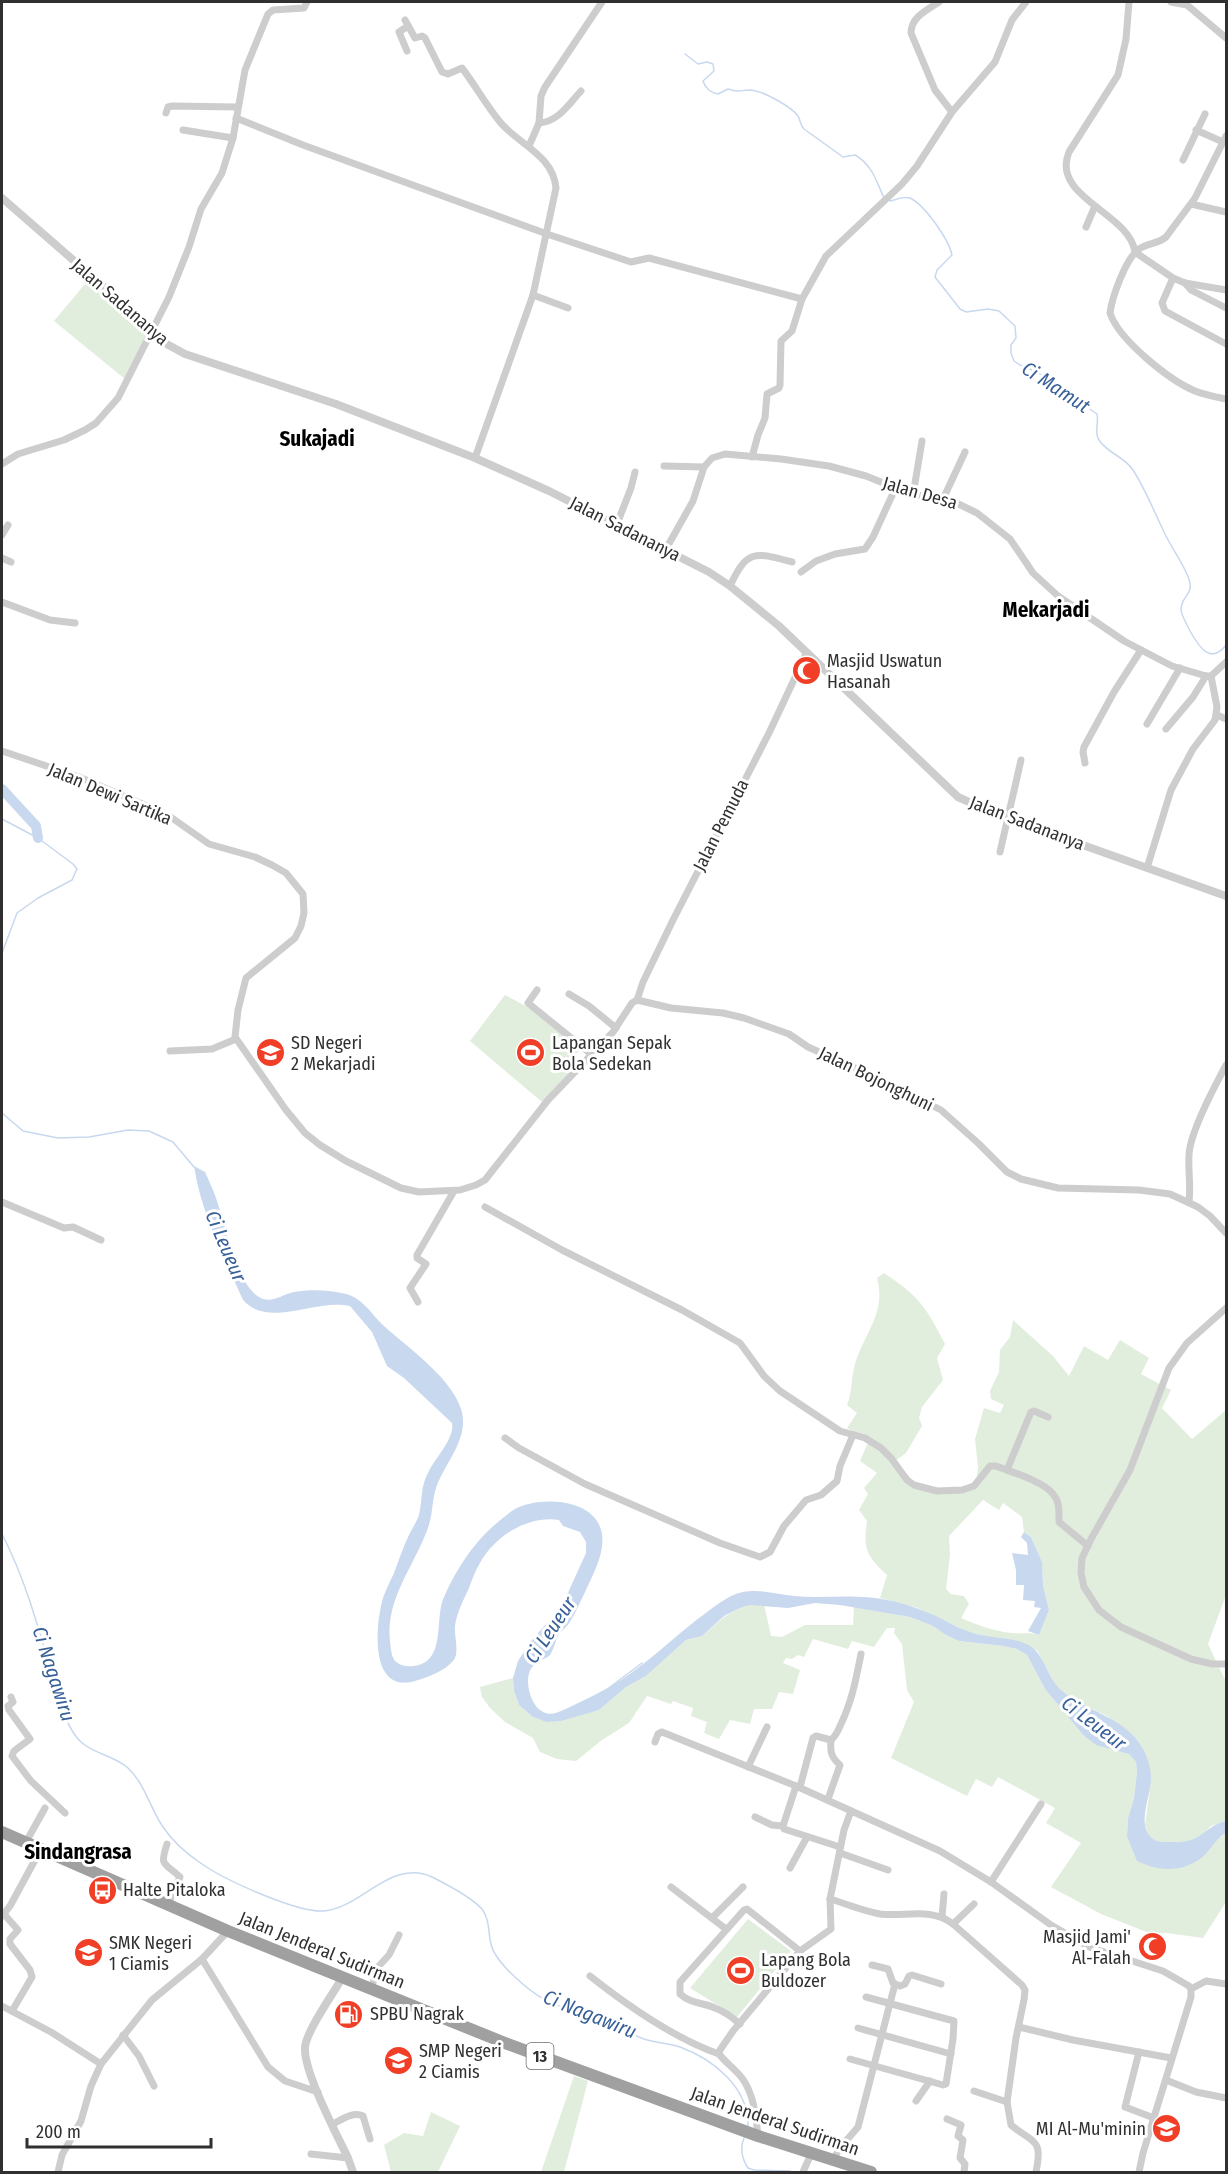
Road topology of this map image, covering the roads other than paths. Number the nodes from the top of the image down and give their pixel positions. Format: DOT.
graph roads {
  1 [pos="307,2"];
  2 [pos="602,2"];
  3 [pos="939,2"];
  4 [pos="1026,2"];
  5 [pos="1129,2"];
  6 [pos="1171,2"];
  7 [pos="1227,38"];
  8 [pos="407,51"];
  9 [pos="581,91"];
  10 [pos="237,107"];
  11 [pos="166,112"];
  12 [pos="952,112"];
  13 [pos="1205,114"];
  14 [pos="236,118"];
  15 [pos="539,123"];
  16 [pos="183,130"];
  17 [pos="1196,130"];
  18 [pos="232,138"];
  19 [pos="1225,139"];
  20 [pos="529,146"];
  21 [pos="1183,160"];
  22 [pos="2,198"];
  23 [pos="1191,204"];
  24 [pos="1095,206"];
  25 [pos="1226,210"];
  26 [pos="1086,227"];
  27 [pos="547,234"];
  28 [pos="1135,252"];
  29 [pos="1173,278"];
  30 [pos="1185,283"];
  31 [pos="1227,290"];
  32 [pos="533,295"];
  33 [pos="802,299"];
  34 [pos="568,308"];
  35 [pos="1227,308"];
  36 [pos="153,332"];
  37 [pos="1227,344"];
  38 [pos="1227,399"];
  39 [pos="922,441"];
  40 [pos="965,452"];
  41 [pos="752,457"];
  42 [pos="475,458"];
  43 [pos="2,464"];
  44 [pos="664,466"];
  45 [pos="704,467"];
  46 [pos="635,472"];
  47 [pos="895,489"];
  48 [pos="913,495"];
  49 [pos="944,497"];
  50 [pos="617,524"];
  51 [pos="8,525"];
  52 [pos="2,535"];
  53 [pos="666,549"];
  54 [pos="2,558"];
  55 [pos="11,562"];
  56 [pos="792,562"];
  57 [pos="801,572"];
  58 [pos="730,586"];
  59 [pos="2,602"];
  60 [pos="75,623"];
  61 [pos="1141,650"];
  62 [pos="807,652"];
  63 [pos="1227,662"];
  64 [pos="1180,668"];
  65 [pos="1208,676"];
  66 [pos="1217,715"];
  67 [pos="1227,719"];
  68 [pos="1147,724"];
  69 [pos="1166,729"];
  70 [pos="2,751"];
  71 [pos="1021,760"];
  72 [pos="1085,763"];
  73 [pos="1008,818"];
  74 [pos="1000,852"];
  75 [pos="1147,868"];
  76 [pos="1227,896"];
  77 [pos="537,990"];
  78 [pos="569,994"];
  79 [pos="637,1000"];
  80 [pos="616,1028"];
  81 [pos="236,1039"];
  82 [pos="170,1051"];
  83 [pos="591,1054"];
  84 [pos="1227,1065"];
  85 [pos="454,1191"];
  86 [pos="2,1202"];
  87 [pos="1189,1202"];
  88 [pos="485,1206"];
  89 [pos="1227,1233"];
  90 [pos="101,1240"];
  91 [pos="418,1302"];
  92 [pos="1227,1308"];
  93 [pos="1048,1417"];
  94 [pos="853,1436"];
  95 [pos="505,1438"];
  96 [pos="1006,1470"];
  97 [pos="1088,1546"];
  98 [pos="861,1654"];
  99 [pos="1227,1664"];
  100 [pos="11,1697"];
  101 [pos="767,1727"];
  102 [pos="831,1740"];
  103 [pos="655,1742"];
  104 [pos="748,1767"];
  105 [pos="798,1786"];
  106 [pos="828,1799"];
  107 [pos="1041,1804"];
  108 [pos="45,1808"];
  109 [pos="851,1811"];
  110 [pos="65,1813"];
  111 [pos="755,1817"];
  112 [pos="783,1826"];
  113 [pos="2,1832"];
  114 [pos="807,1837"];
  115 [pos="26,1842"];
  116 [pos="167,1844"];
  117 [pos="41,1849"];
  118 [pos="840,1850"];
  119 [pos="790,1869"];
  120 [pos="888,1870"];
  121 [pos="991,1882"];
  122 [pos="671,1887"];
  123 [pos="743,1887"];
  124 [pos="944,1894"];
  125 [pos="830,1899"];
  126 [pos="168,1904"];
  127 [pos="974,1904"];
  128 [pos="3,1915"];
  129 [pos="942,1917"];
  130 [pos="712,1918"];
  131 [pos="953,1924"];
  132 [pos="726,1929"];
  133 [pos="228,1931"];
  134 [pos="399,1935"];
  135 [pos="800,1951"];
  136 [pos="202,1959"];
  137 [pos="872,1965"];
  138 [pos="590,1976"];
  139 [pos="342,1978"];
  140 [pos="895,1984"];
  141 [pos="941,1984"];
  142 [pos="1227,1984"];
  143 [pos="371,1989"];
  144 [pos="1191,1989"];
  145 [pos="866,1997"];
  146 [pos="890,2004"];
  147 [pos="2,2006"];
  148 [pos="12,2011"];
  149 [pos="740,2024"];
  150 [pos="1019,2027"];
  151 [pos="858,2028"];
  152 [pos="883,2033"];
  153 [pos="123,2035"];
  154 [pos="1139,2052"];
  155 [pos="719,2054"];
  156 [pos="951,2054"];
  157 [pos="1172,2058"];
  158 [pos="850,2059"];
  159 [pos="101,2064"];
  160 [pos="874,2065"];
  161 [pos="1166,2080"];
  162 [pos="930,2081"];
  163 [pos="154,2086"];
  164 [pos="974,2091"];
  165 [pos="318,2092"];
  166 [pos="1227,2098"];
  167 [pos="916,2101"];
  168 [pos="1007,2102"];
  169 [pos="1154,2118"];
  170 [pos="947,2119"];
  171 [pos="333,2124"];
  172 [pos="755,2135"];
  173 [pos="370,2139"];
  174 [pos="311,2154"];
  175 [pos="811,2154"];
  176 [pos="348,2158"];
  177 [pos="833,2161"];
  178 [pos="58,2172"];
  179 [pos="352,2172"];
  180 [pos="803,2172"];
  181 [pos="871,2172"];
  182 [pos="964,2172"];
  183 [pos="1036,2172"];
  184 [pos="1139,2172"];
  1 -- 10 [label="street"];
  2 -- 15 [label="street"];
  3 -- 12 [label="street"];
  4 -- 12 [label="street"];
  5 -- 24 [label="street"];
  6 -- 7 [label="street"];
  8 -- 20 [label="street"];
  9 -- 15 [label="street"];
  10 -- 11 [label="street"];
  10 -- 14 [label="street"];
  12 -- 33 [label="street"];
  13 -- 17 [label="street"];
  14 -- 18 [label="street"];
  14 -- 27 [label="street"];
  15 -- 20 [label="street"];
  16 -- 18 [label="street"];
  17 -- 19 [label="street"];
  17 -- 21 [label="street"];
  18 -- 36 [label="street"];
  19 -- 23 [label="street"];
  20 -- 27 [label="street"];
  22 -- 36 [label="street, Jalan Sadananya"];
  23 -- 25 [label="street"];
  23 -- 28 [label="street"];
  24 -- 26 [label="street"];
  24 -- 28 [label="street"];
  27 -- 32 [label="street"];
  27 -- 33 [label="street"];
  28 -- 29 [label="street"];
  28 -- 38 [label="street"];
  29 -- 30 [label="street"];
  29 -- 37 [label="street"];
  30 -- 31 [label="street"];
  30 -- 35 [label="street"];
  32 -- 34 [label="street"];
  32 -- 42 [label="street"];
  33 -- 41 [label="street"];
  36 -- 42 [label="street, Jalan Sadananya"];
  36 -- 43 [label="street"];
  39 -- 48 [label="street"];
  40 -- 49 [label="street"];
  41 -- 45 [label="street, Jalan Desa"];
  41 -- 47 [label="street, Jalan Desa"];
  42 -- 50 [label="street, Jalan Sadananya"];
  44 -- 45 [label="street"];
  45 -- 53 [label="street"];
  46 -- 50 [label="street"];
  47 -- 48 [label="street, Jalan Desa"];
  47 -- 57 [label="street"];
  48 -- 49 [label="street, Jalan Desa"];
  49 -- 61 [label="street, Jalan Desa"];
  50 -- 53 [label="street, Jalan Sadananya"];
  51 -- 52 [label="street"];
  53 -- 58 [label="street, Jalan Sadananya"];
  54 -- 55 [label="street"];
  56 -- 58 [label="street"];
  58 -- 62 [label="street, Jalan Sadananya"];
  59 -- 60 [label="street"];
  61 -- 64 [label="street, Jalan Desa"];
  61 -- 72 [label="street"];
  62 -- 73 [label="street, Jalan Sadananya"];
  62 -- 79 [label="street, Jalan Pemuda"];
  63 -- 65 [label="street"];
  64 -- 65 [label="street, Jalan Desa"];
  64 -- 68 [label="street"];
  65 -- 66 [label="street"];
  65 -- 69 [label="street"];
  66 -- 67 [label="street"];
  66 -- 75 [label="street"];
  70 -- 81 [label="street, Jalan Dewi Sartika"];
  71 -- 73 [label="street"];
  73 -- 74 [label="street"];
  73 -- 75 [label="street, Jalan Sadananya"];
  75 -- 76 [label="street, Jalan Sadananya"];
  77 -- 83 [label="street"];
  78 -- 80 [label="street"];
  79 -- 80 [label="street"];
  79 -- 87 [label="street, Jalan Bojonghuni"];
  80 -- 83 [label="street"];
  81 -- 82 [label="street"];
  81 -- 85 [label="street"];
  83 -- 85 [label="street"];
  84 -- 87 [label="street"];
  85 -- 91 [label="street"];
  86 -- 90 [label="street"];
  87 -- 89 [label="street, Jalan Bojonghuni"];
  88 -- 94 [label="street"];
  92 -- 97 [label="street"];
  93 -- 96 [label="street"];
  94 -- 95 [label="street"];
  94 -- 96 [label="street"];
  96 -- 97 [label="street"];
  97 -- 99 [label="street"];
  98 -- 102 [label="street"];
  100 -- 110 [label="street"];
  101 -- 104 [label="street"];
  102 -- 105 [label="street"];
  102 -- 106 [label="street"];
  103 -- 104 [label="street"];
  104 -- 105 [label="street"];
  105 -- 106 [label="street"];
  105 -- 112 [label="street"];
  106 -- 109 [label="street"];
  107 -- 121 [label="street"];
  108 -- 115 [label="street"];
  109 -- 118 [label="street"];
  109 -- 121 [label="street"];
  111 -- 112 [label="street"];
  112 -- 114 [label="street"];
  113 -- 115 [label="highway, Jalan Jenderal Sudirman / 13"];
  114 -- 118 [label="street"];
  114 -- 119 [label="street"];
  115 -- 117 [label="highway, Jalan Jenderal Sudirman / 13"];
  116 -- 126 [label="street"];
  117 -- 126 [label="highway, Jalan Jenderal Sudirman / 13"];
  117 -- 128 [label="street"];
  118 -- 120 [label="street"];
  118 -- 125 [label="street"];
  121 -- 144 [label="street"];
  122 -- 130 [label="street"];
  123 -- 130 [label="street"];
  124 -- 129 [label="street"];
  125 -- 129 [label="street"];
  125 -- 135 [label="street"];
  126 -- 133 [label="highway, Jalan Jenderal Sudirman / 13"];
  127 -- 131 [label="street"];
  128 -- 148 [label="street"];
  129 -- 131 [label="street"];
  130 -- 132 [label="street"];
  131 -- 150 [label="street"];
  132 -- 135 [label="street"];
  132 -- 149 [label="street"];
  133 -- 136 [label="street"];
  133 -- 139 [label="highway, Jalan Jenderal Sudirman / 13"];
  134 -- 143 [label="street"];
  135 -- 149 [label="street"];
  136 -- 153 [label="street"];
  136 -- 165 [label="street"];
  137 -- 140 [label="street"];
  138 -- 155 [label="street"];
  139 -- 143 [label="highway, Jalan Jenderal Sudirman / 13"];
  139 -- 165 [label="street"];
  140 -- 141 [label="street"];
  140 -- 146 [label="street"];
  142 -- 144 [label="street"];
  143 -- 172 [label="highway, Jalan Jenderal Sudirman / 13"];
  144 -- 157 [label="street"];
  145 -- 146 [label="street"];
  146 -- 152 [label="street"];
  146 -- 156 [label="street"];
  147 -- 148 [label="street"];
  148 -- 159 [label="street"];
  149 -- 155 [label="street"];
  150 -- 154 [label="street"];
  150 -- 168 [label="street"];
  151 -- 152 [label="street"];
  152 -- 156 [label="street"];
  152 -- 160 [label="street"];
  153 -- 159 [label="street"];
  153 -- 163 [label="street"];
  154 -- 157 [label="street"];
  154 -- 169 [label="street"];
  155 -- 172 [label="street"];
  156 -- 162 [label="street"];
  157 -- 161 [label="street"];
  158 -- 160 [label="street"];
  159 -- 178 [label="street"];
  160 -- 162 [label="street"];
  160 -- 177 [label="street"];
  161 -- 166 [label="street"];
  161 -- 169 [label="street"];
  162 -- 167 [label="street"];
  164 -- 168 [label="street"];
  165 -- 171 [label="street"];
  168 -- 183 [label="street"];
  169 -- 184 [label="street"];
  170 -- 182 [label="street"];
  171 -- 173 [label="street"];
  171 -- 176 [label="street"];
  172 -- 175 [label="highway, Jalan Jenderal Sudirman / 13"];
  174 -- 176 [label="street"];
  175 -- 177 [label="highway, Jalan Jenderal Sudirman / 13"];
  175 -- 180 [label="street"];
  176 -- 179 [label="street"];
  177 -- 181 [label="highway, Jalan Jenderal Sudirman / 13"];
}
